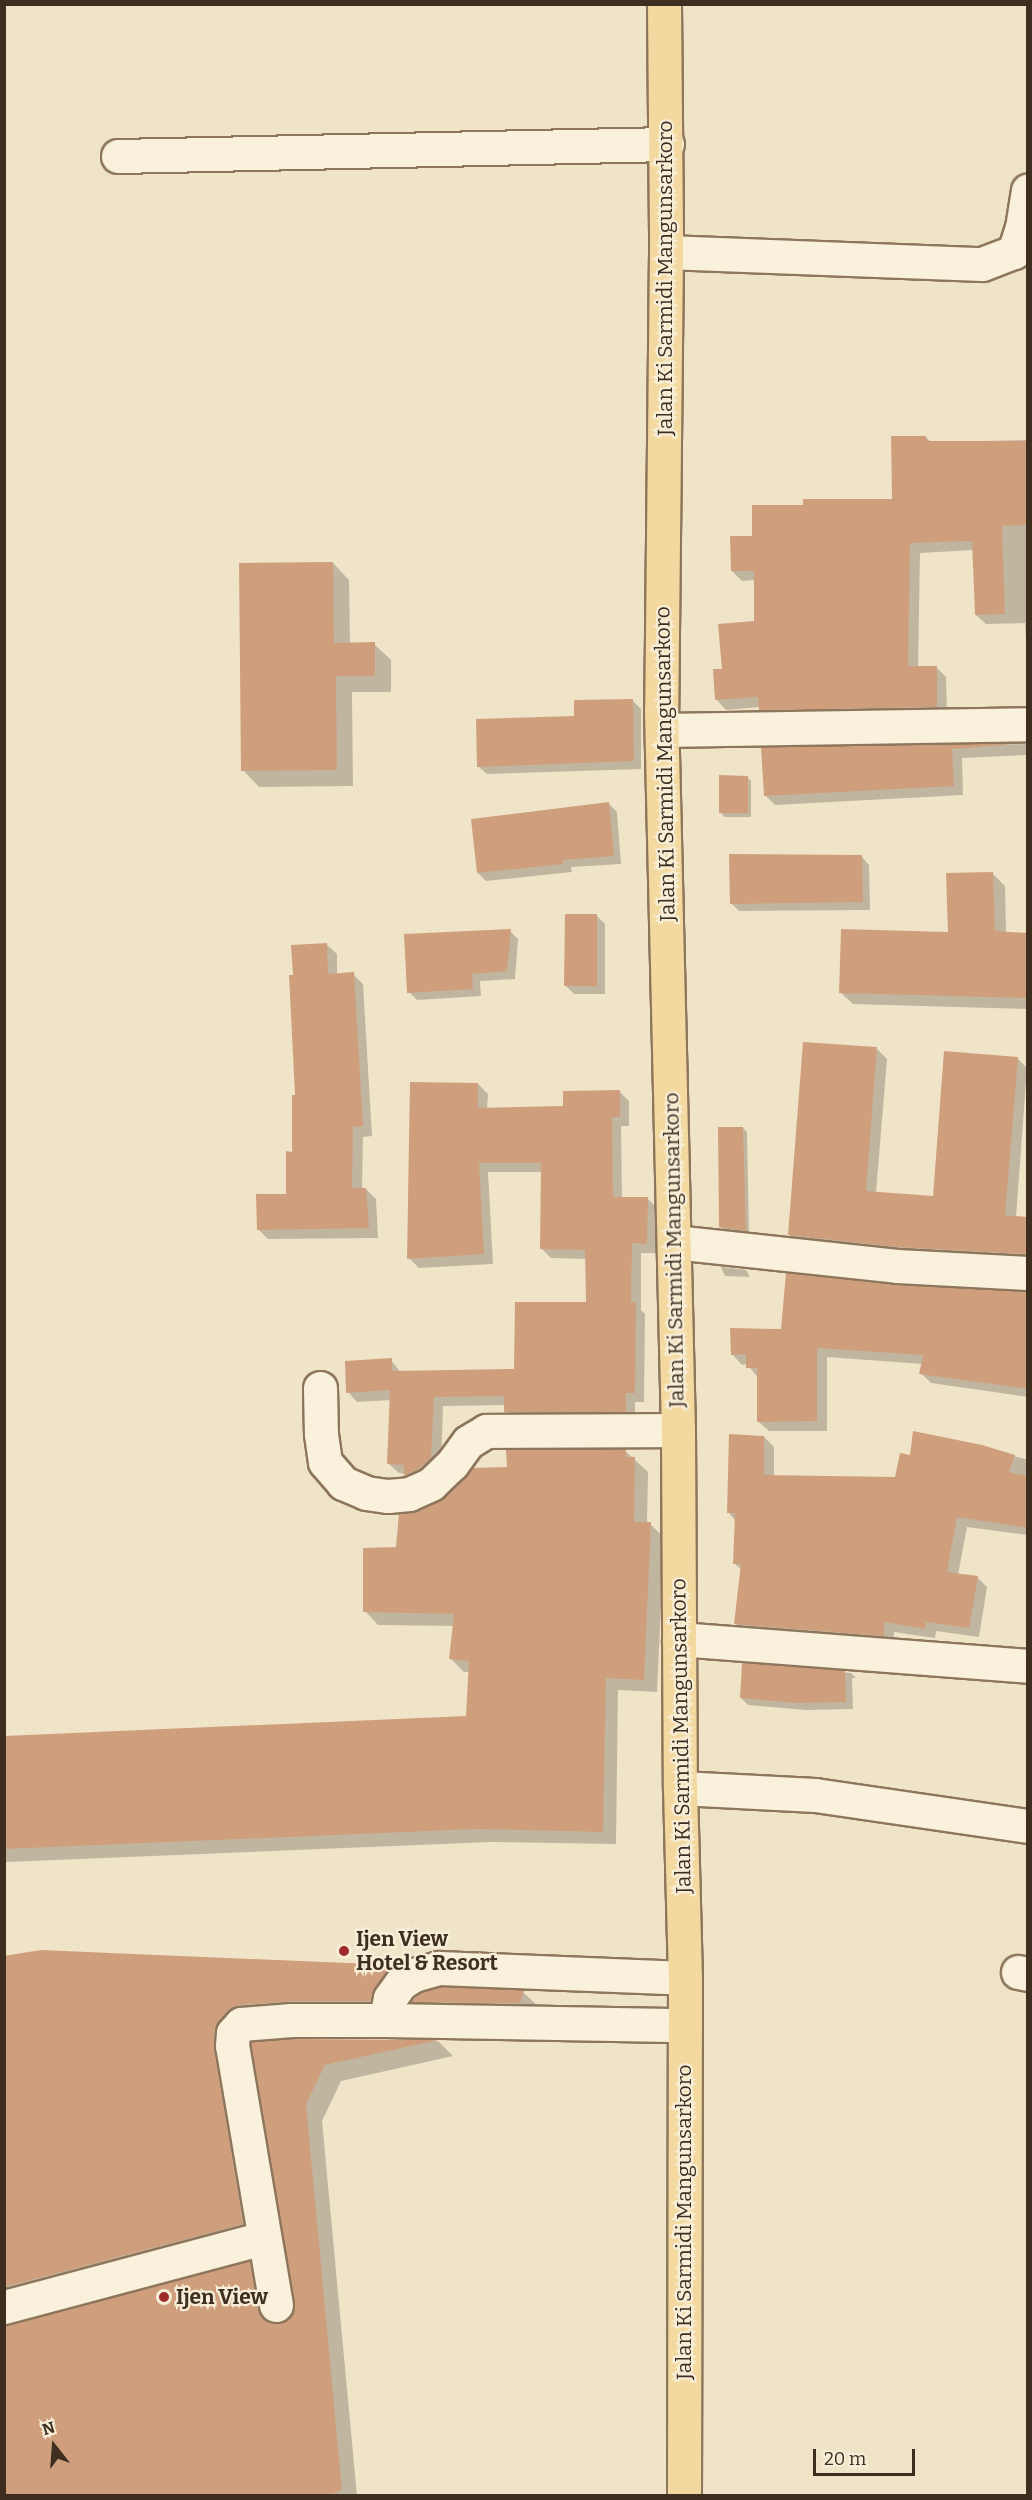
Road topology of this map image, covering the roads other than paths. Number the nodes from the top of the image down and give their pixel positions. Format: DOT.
graph roads {
  1 [pos="664,4"];
  2 [pos="666,144"];
  3 [pos="118,156"];
  4 [pos="1028,190"];
  5 [pos="666,252"];
  6 [pos="1028,724"];
  7 [pos="662,730"];
  8 [pos="674,1242"];
  9 [pos="1028,1273"];
  10 [pos="320,1388"];
  11 [pos="678,1430"];
  12 [pos="679,1640"];
  13 [pos="1028,1666"];
  14 [pos="680,1788"];
  15 [pos="1028,1826"];
  16 [pos="685,1978"];
  17 [pos="386,2020"];
  18 [pos="685,2025"];
  19 [pos="264,2238"];
  20 [pos="276,2305"];
  21 [pos="4,2307"];
  22 [pos="684,2496"];
  1 -- 2 [label="main road, Jalan Ki Sarmidi Mangunsarkoro"];
  2 -- 3 [label="street"];
  2 -- 5 [label="main road, Jalan Ki Sarmidi Mangunsarkoro"];
  4 -- 5 [label="street"];
  5 -- 7 [label="main road, Jalan Ki Sarmidi Mangunsarkoro"];
  6 -- 7 [label="street"];
  7 -- 8 [label="main road, Jalan Ki Sarmidi Mangunsarkoro"];
  8 -- 9 [label="street"];
  8 -- 11 [label="main road, Jalan Ki Sarmidi Mangunsarkoro"];
  10 -- 11 [label="street"];
  11 -- 12 [label="main road, Jalan Ki Sarmidi Mangunsarkoro"];
  12 -- 13 [label="street"];
  12 -- 14 [label="main road, Jalan Ki Sarmidi Mangunsarkoro"];
  14 -- 15 [label="street"];
  14 -- 16 [label="main road, Jalan Ki Sarmidi Mangunsarkoro"];
  16 -- 17 [label="street"];
  16 -- 18 [label="main road, Jalan Ki Sarmidi Mangunsarkoro"];
  17 -- 18 [label="street"];
  17 -- 19 [label="street"];
  18 -- 22 [label="main road, Jalan Ki Sarmidi Mangunsarkoro"];
  19 -- 20 [label="street"];
  19 -- 21 [label="street"];
}
